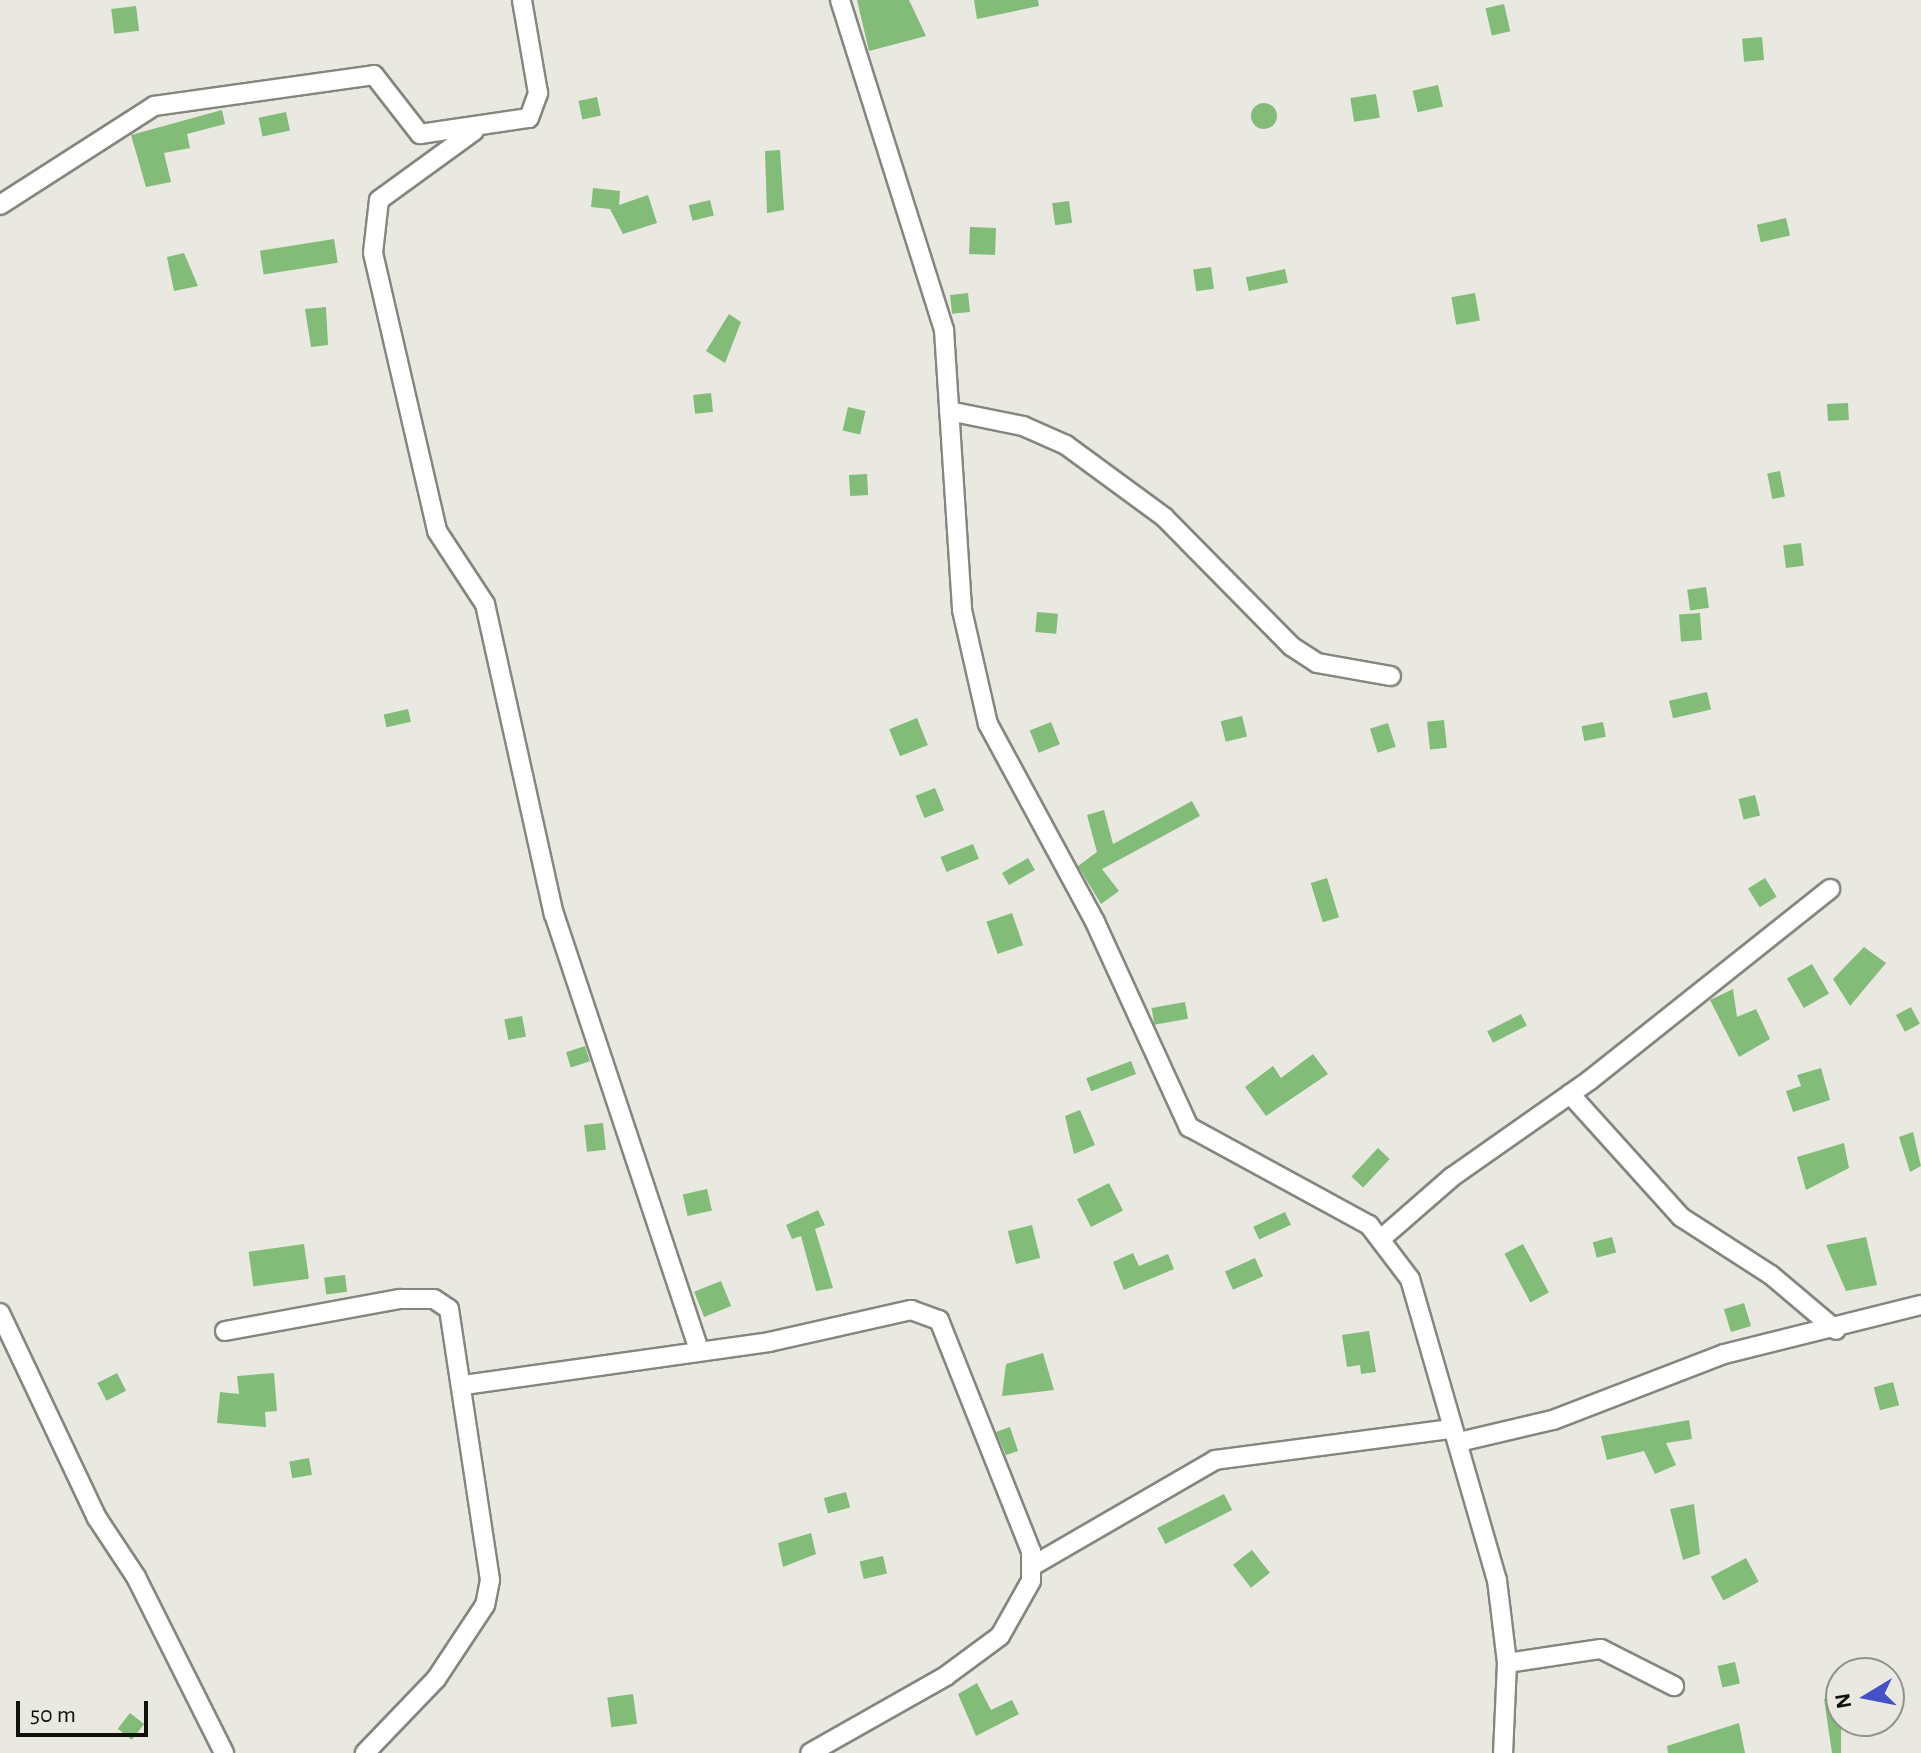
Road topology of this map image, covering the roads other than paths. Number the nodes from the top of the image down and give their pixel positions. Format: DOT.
graph roads {
  1 [pos="522,0"];
  2 [pos="840,0"];
  3 [pos="474,131"];
  4 [pos="0,205"];
  5 [pos="949,411"];
  6 [pos="1391,676"];
  7 [pos="1830,889"];
  8 [pos="1570,1094"];
  9 [pos="1382,1238"];
  10 [pos="1921,1305"];
  11 [pos="0,1313"];
  12 [pos="1836,1330"];
  13 [pos="225,1331"];
  14 [pos="699,1349"];
  15 [pos="464,1385"];
  16 [pos="1456,1436"];
  17 [pos="1034,1565"];
  18 [pos="1507,1663"];
  19 [pos="1674,1686"];
  20 [pos="224,1753"];
  21 [pos="365,1753"];
  22 [pos="810,1753"];
  23 [pos="1503,1753"];
  1 -- 3 [label="street"];
  2 -- 5 [label="street"];
  3 -- 4 [label="street"];
  3 -- 14 [label="street"];
  5 -- 6 [label="street"];
  5 -- 9 [label="street"];
  7 -- 8 [label="street"];
  8 -- 9 [label="street"];
  8 -- 12 [label="street"];
  9 -- 16 [label="street"];
  10 -- 12 [label="street"];
  11 -- 20 [label="street"];
  12 -- 16 [label="street"];
  13 -- 15 [label="street"];
  14 -- 15 [label="street"];
  14 -- 17 [label="street"];
  15 -- 21 [label="street"];
  16 -- 17 [label="street"];
  16 -- 18 [label="street"];
  17 -- 22 [label="street"];
  18 -- 19 [label="street"];
  18 -- 23 [label="street"];
}
